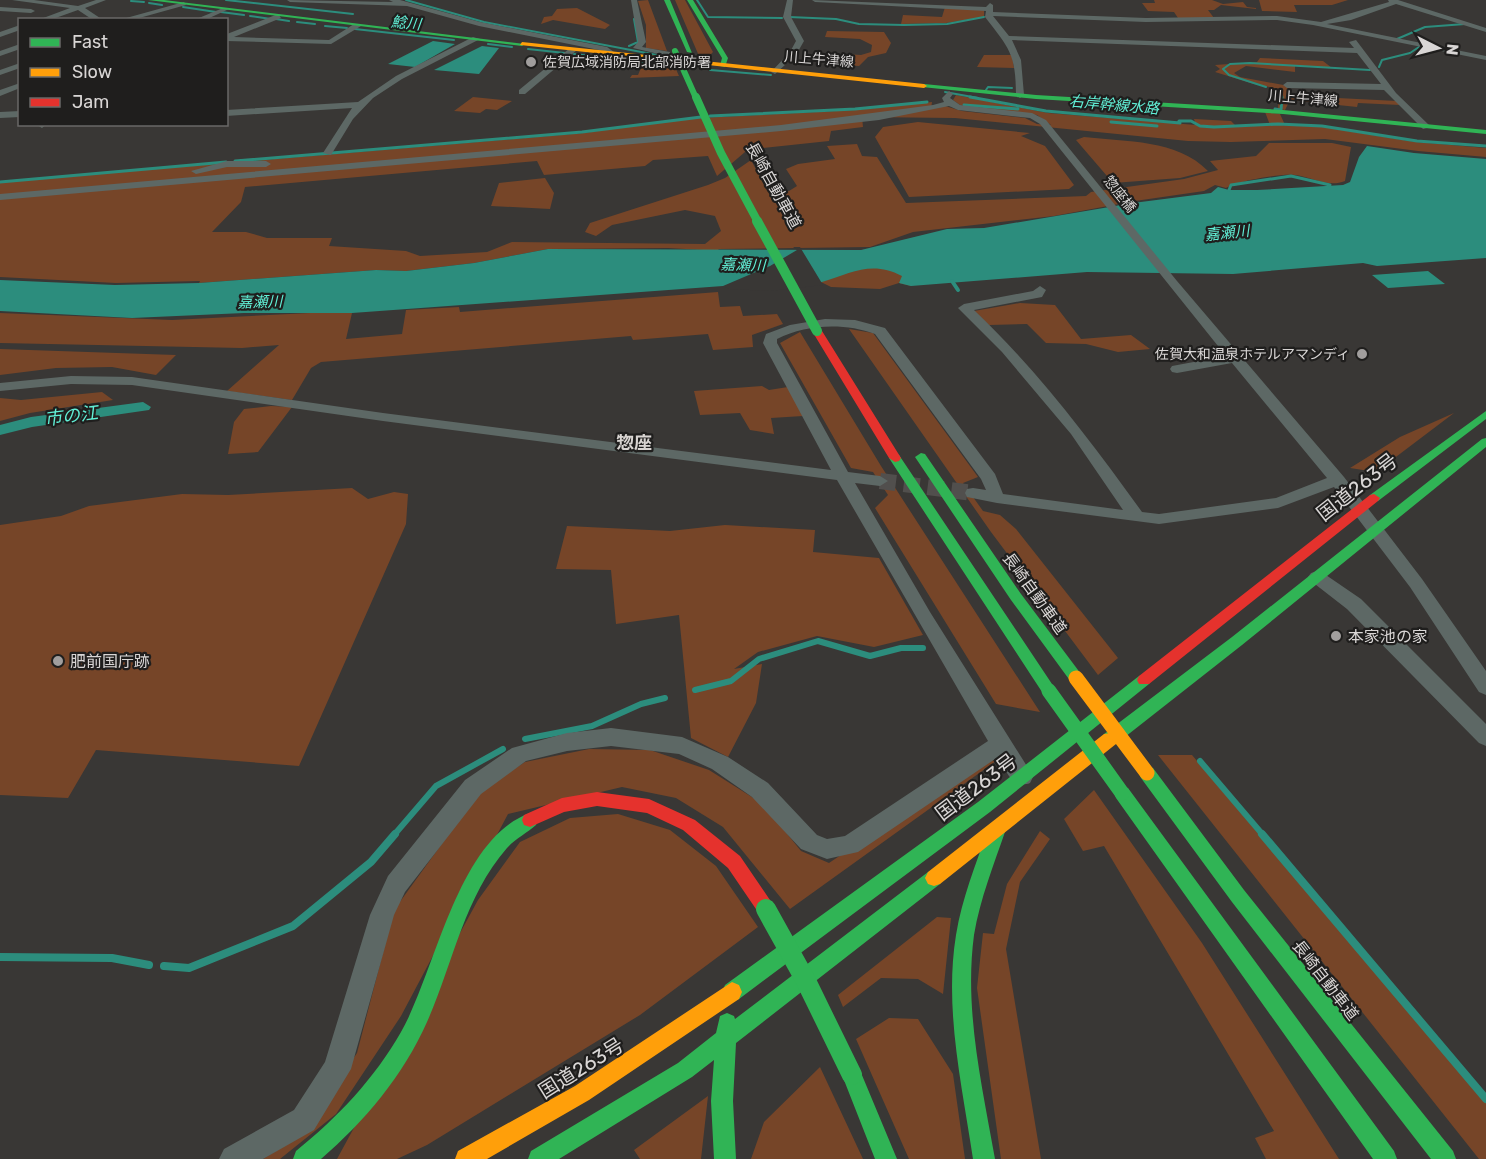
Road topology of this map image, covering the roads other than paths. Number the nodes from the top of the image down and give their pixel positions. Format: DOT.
graph roads {
  1 [pos="5,0"];
  2 [pos="15,0"];
  3 [pos="103,0"];
  4 [pos="151,0"];
  5 [pos="290,0"];
  6 [pos="380,0"];
  7 [pos="392,0"];
  8 [pos="634,0"];
  9 [pos="655,0"];
  10 [pos="667,0"];
  11 [pos="690,0"];
  12 [pos="790,0"];
  13 [pos="815,0"];
  14 [pos="992,0"];
  15 [pos="1393,1"];
  16 [pos="0,2"];
  17 [pos="179,2"];
  18 [pos="368,5"];
  19 [pos="408,5"];
  20 [pos="76,8"];
  21 [pos="0,9"];
  22 [pos="225,9"];
  23 [pos="21,10"];
  24 [pos="989,11"];
  25 [pos="59,13"];
  26 [pos="278,16"];
  27 [pos="0,17"];
  28 [pos="46,18"];
  29 [pos="96,18"];
  30 [pos="128,18"];
  31 [pos="201,18"];
  32 [pos="1486,18"];
  33 [pos="1313,23"];
  34 [pos="1471,23"];
  35 [pos="352,25"];
  36 [pos="18,28"];
  37 [pos="1345,30"];
  38 [pos="1486,30"];
  39 [pos="0,35"];
  40 [pos="564,35"];
  41 [pos="228,37"];
  42 [pos="1007,38"];
  43 [pos="476,39"];
  44 [pos="555,39"];
  45 [pos="539,46"];
  46 [pos="0,47"];
  47 [pos="18,48"];
  48 [pos="573,50"];
  49 [pos="1360,51"];
  50 [pos="0,54"];
  51 [pos="607,54"];
  52 [pos="670,56"];
  53 [pos="1486,58"];
  54 [pos="18,66"];
  55 [pos="723,66"];
  56 [pos="775,72"];
  57 [pos="0,73"];
  58 [pos="703,78"];
  59 [pos="1287,85"];
  60 [pos="18,86"];
  61 [pos="1387,87"];
  62 [pos="522,92"];
  63 [pos="0,93"];
  64 [pos="950,94"];
  65 [pos="1020,95"];
  66 [pos="359,105"];
  67 [pos="228,113"];
  68 [pos="18,114"];
  69 [pos="0,115"];
  70 [pos="720,116"];
  71 [pos="1426,127"];
  72 [pos="1486,132"];
  73 [pos="734,148"];
  74 [pos="328,153"];
  75 [pos="0,197"];
  76 [pos="1040,290"];
  77 [pos="826,309"];
  78 [pos="840,334"];
  79 [pos="1235,358"];
  80 [pos="1178,369"];
  81 [pos="0,387"];
  82 [pos="1486,414"];
  83 [pos="910,441"];
  84 [pos="1486,441"];
  85 [pos="841,475"];
  86 [pos="880,481"];
  87 [pos="1338,481"];
  88 [pos="973,494"];
  89 [pos="997,498"];
  90 [pos="1360,510"];
  91 [pos="1137,517"];
  92 [pos="1374,532"];
  93 [pos="1317,577"];
  94 [pos="1486,687"];
  95 [pos="1486,737"];
  96 [pos="1000,743"];
  97 [pos="1022,777"];
  98 [pos="997,829"];
  99 [pos="729,994"];
  100 [pos="726,1038"];
  101 [pos="234,1159"];
  102 [pos="304,1159"];
  103 [pos="466,1159"];
  104 [pos="539,1159"];
  105 [pos="725,1159"];
  106 [pos="886,1159"];
  107 [pos="984,1159"];
  108 [pos="1386,1159"];
  109 [pos="1445,1159"];
  1 -- 16 [label="street"];
  2 -- 20 [label="street"];
  3 -- 20 [label="street"];
  4 -- 17 [label="main road, 川上牛津線"];
  5 -- 18 [label="street"];
  6 -- 18 [label="street"];
  7 -- 19 [label="street"];
  8 -- 52 [label="street"];
  9 -- 52 [label="main road, 長崎自動車道"];
  10 -- 58 [label="main road"];
  11 -- 55 [label="main road"];
  12 -- 56 [label="street"];
  13 -- 24 [label="street"];
  14 -- 24 [label="street"];
  15 -- 33 [label="street"];
  15 -- 34 [label="street"];
  17 -- 22 [label="main road, 川上牛津線"];
  17 -- 30 [label="street"];
  18 -- 19 [label="street"];
  18 -- 35 [label="street"];
  19 -- 44 [label="street"];
  20 -- 25 [label="street"];
  20 -- 29 [label="street"];
  21 -- 23 [label="street"];
  22 -- 26 [label="main road, 川上牛津線"];
  22 -- 31 [label="street"];
  23 -- 25 [label="street"];
  23 -- 27 [label="street"];
  24 -- 33 [label="street"];
  24 -- 42 [label="street"];
  25 -- 28 [label="street"];
  26 -- 35 [label="main road, 川上牛津線"];
  26 -- 41 [label="street"];
  32 -- 34 [label="street"];
  33 -- 37 [label="street"];
  34 -- 38 [label="street"];
  35 -- 41 [label="street"];
  35 -- 43 [label="main road, 川上牛津線"];
  36 -- 39 [label="street"];
  37 -- 49 [label="street"];
  37 -- 53 [label="street"];
  40 -- 44 [label="street"];
  42 -- 49 [label="street"];
  42 -- 65 [label="street"];
  43 -- 45 [label="main road, 川上牛津線"];
  43 -- 66 [label="street"];
  44 -- 45 [label="street"];
  44 -- 51 [label="street"];
  45 -- 48 [label="main road, 川上牛津線"];
  46 -- 47 [label="street"];
  47 -- 50 [label="street"];
  48 -- 51 [label="main road, 川上牛津線"];
  48 -- 62 [label="street"];
  49 -- 61 [label="street"];
  51 -- 52 [label="main road, 川上牛津線"];
  52 -- 55 [label="main road, 川上牛津線"];
  52 -- 108 [label="main road, 長崎自動車道, bridge"];
  54 -- 57 [label="street"];
  55 -- 56 [label="main road, 川上牛津線"];
  56 -- 64 [label="main road, 川上牛津線"];
  59 -- 61 [label="street"];
  60 -- 63 [label="street"];
  61 -- 71 [label="street"];
  64 -- 65 [label="main road, 川上牛津線"];
  64 -- 75 [label="street"];
  64 -- 79 [label="street, 惣座橋"];
  65 -- 71 [label="main road, 川上牛津線"];
  66 -- 67 [label="street"];
  66 -- 74 [label="street"];
  68 -- 69 [label="street"];
  70 -- 73 [label="main road, 長崎自動車道"];
  71 -- 72 [label="main road, 川上牛津線"];
  76 -- 91 [label="street"];
  77 -- 78 [label="main road"];
  79 -- 80 [label="street"];
  79 -- 87 [label="street, 惣座橋"];
  81 -- 85 [label="street"];
  82 -- 90 [label="main road, 国道263号"];
  83 -- 109 [label="main road, 長崎自動車道, bridge"];
  84 -- 92 [label="main road"];
  85 -- 86 [label="street"];
  85 -- 89 [label="street"];
  85 -- 96 [label="street"];
  87 -- 90 [label="street, 惣座橋"];
  87 -- 91 [label="street"];
  88 -- 89 [label="street"];
  89 -- 91 [label="street"];
  90 -- 92 [label="street, 惣座橋"];
  90 -- 97 [label="main road, 国道263号"];
  92 -- 93 [label="main road"];
  92 -- 94 [label="street, 惣座橋"];
  93 -- 95 [label="street"];
  93 -- 98 [label="main road"];
  96 -- 97 [label="street"];
  96 -- 101 [label="street"];
  97 -- 99 [label="main road, 国道263号"];
  98 -- 100 [label="main road"];
  98 -- 107 [label="main road"];
  99 -- 100 [label="main road"];
  99 -- 103 [label="main road, 国道263号"];
  100 -- 104 [label="main road"];
  100 -- 105 [label="main road"];
  102 -- 106 [label="main road, bridge"];
}
